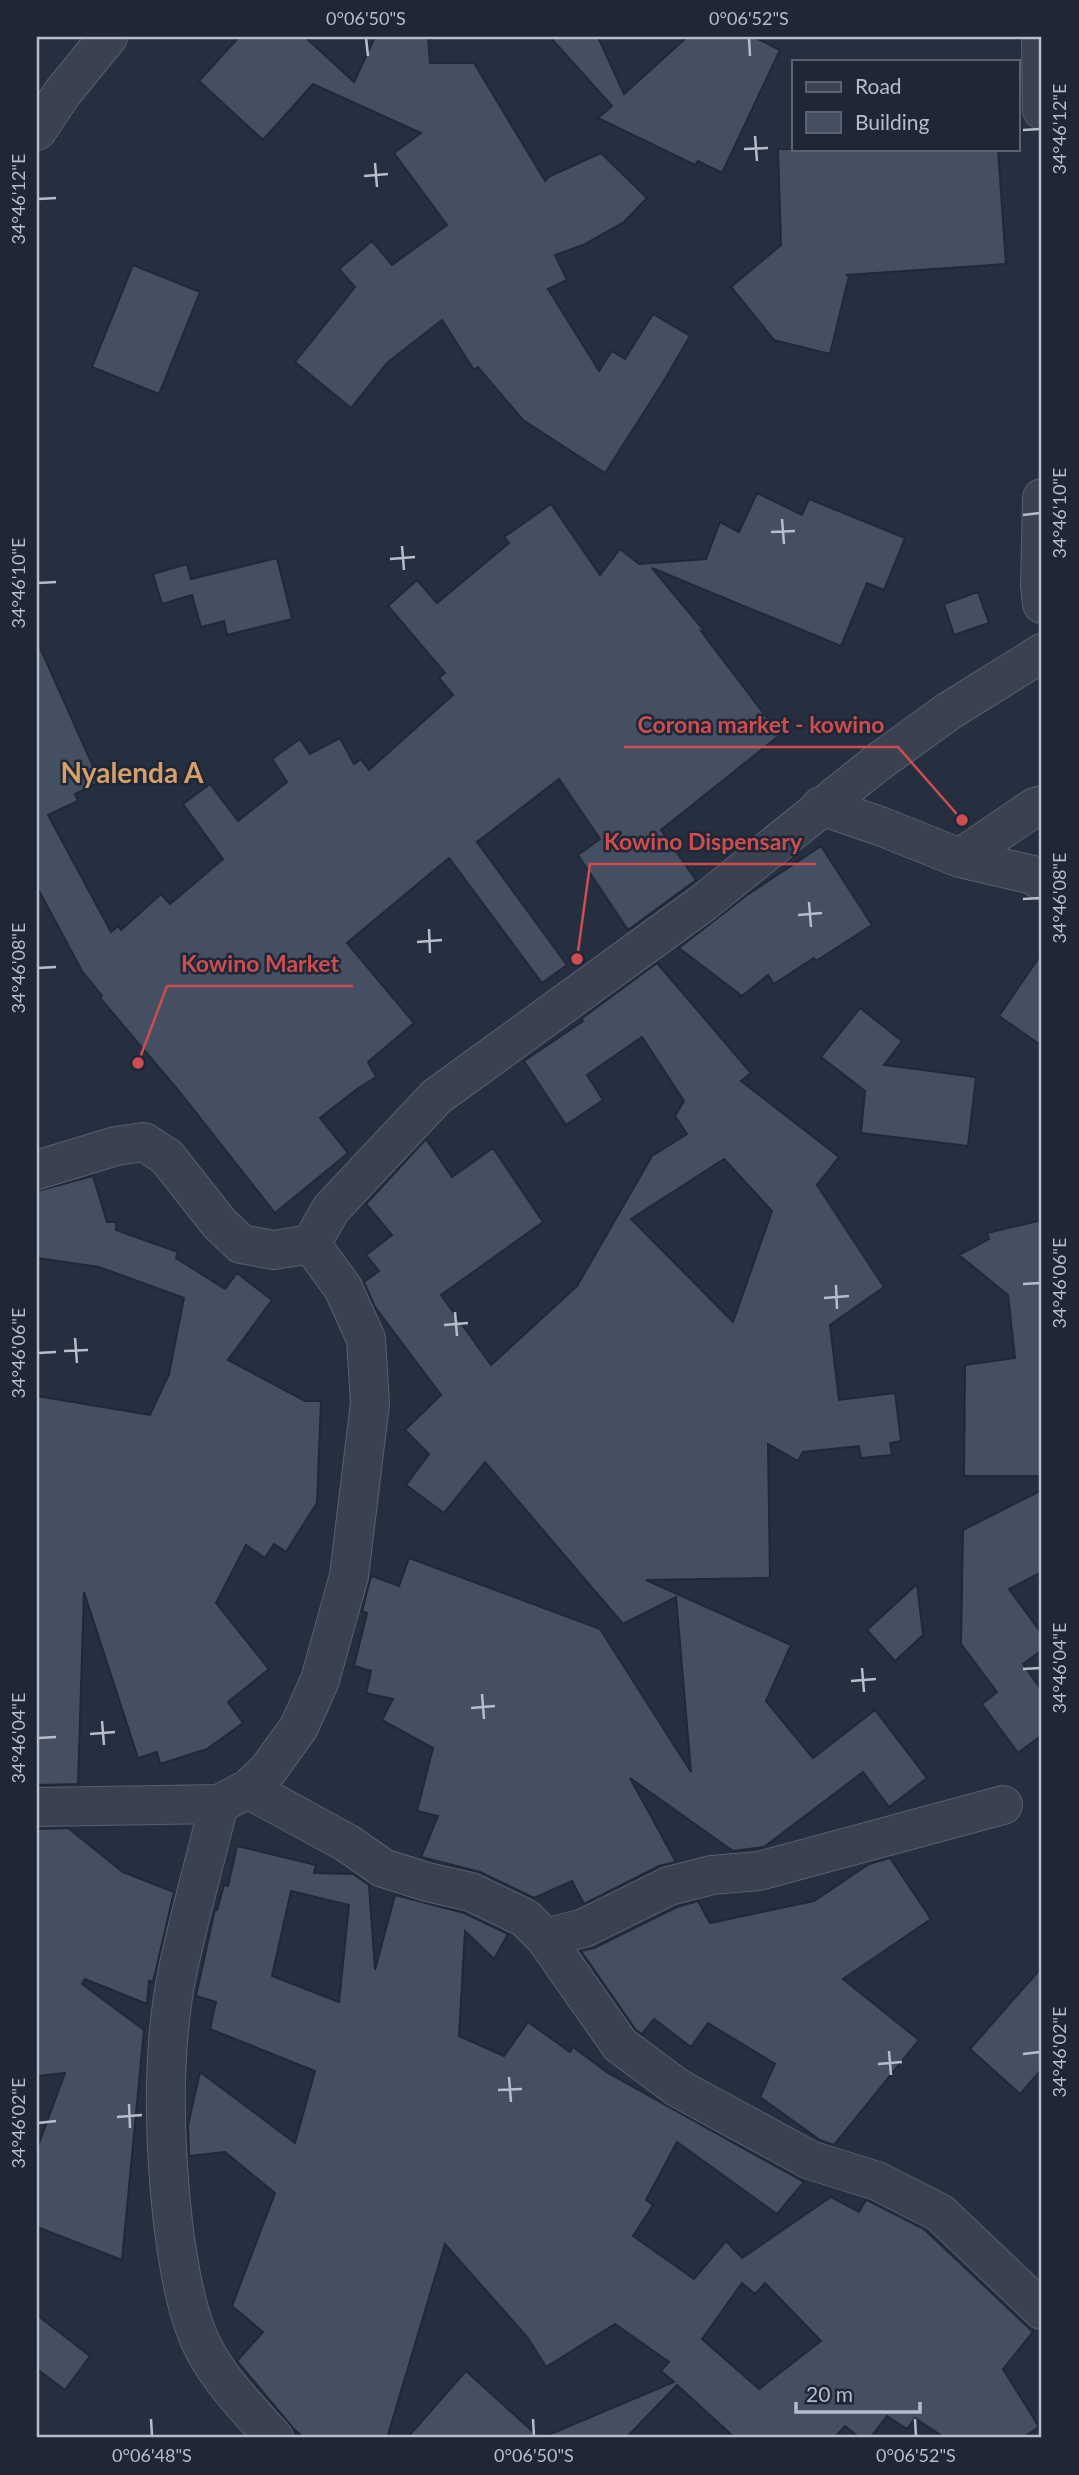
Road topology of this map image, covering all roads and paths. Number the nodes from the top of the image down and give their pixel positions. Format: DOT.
graph roads {
  1 [pos="108,37"];
  2 [pos="1041,37"];
  3 [pos="1042,110"];
  4 [pos="37,131"];
  5 [pos="1042,498"];
  6 [pos="1042,604"];
  7 [pos="1042,653"];
  8 [pos="1042,805"];
  9 [pos="821,806"];
  10 [pos="960,858"];
  11 [pos="1042,881"];
  12 [pos="37,1170"];
  13 [pos="311,1244"];
  14 [pos="233,1796"];
  15 [pos="1003,1805"];
  16 [pos="37,1807"];
  17 [pos="545,1938"];
  18 [pos="1042,2310"];
  19 [pos="274,2438"];
  1 -- 4 [label="street"];
  2 -- 3 [label="street"];
  5 -- 6 [label="street"];
  7 -- 9 [label="street"];
  8 -- 10 [label="street"];
  9 -- 10 [label="street"];
  9 -- 13 [label="street"];
  10 -- 11 [label="street"];
  12 -- 13 [label="street"];
  13 -- 14 [label="street"];
  14 -- 16 [label="street"];
  14 -- 17 [label="street"];
  14 -- 19 [label="street"];
  15 -- 17 [label="street"];
  17 -- 18 [label="street"];
}
